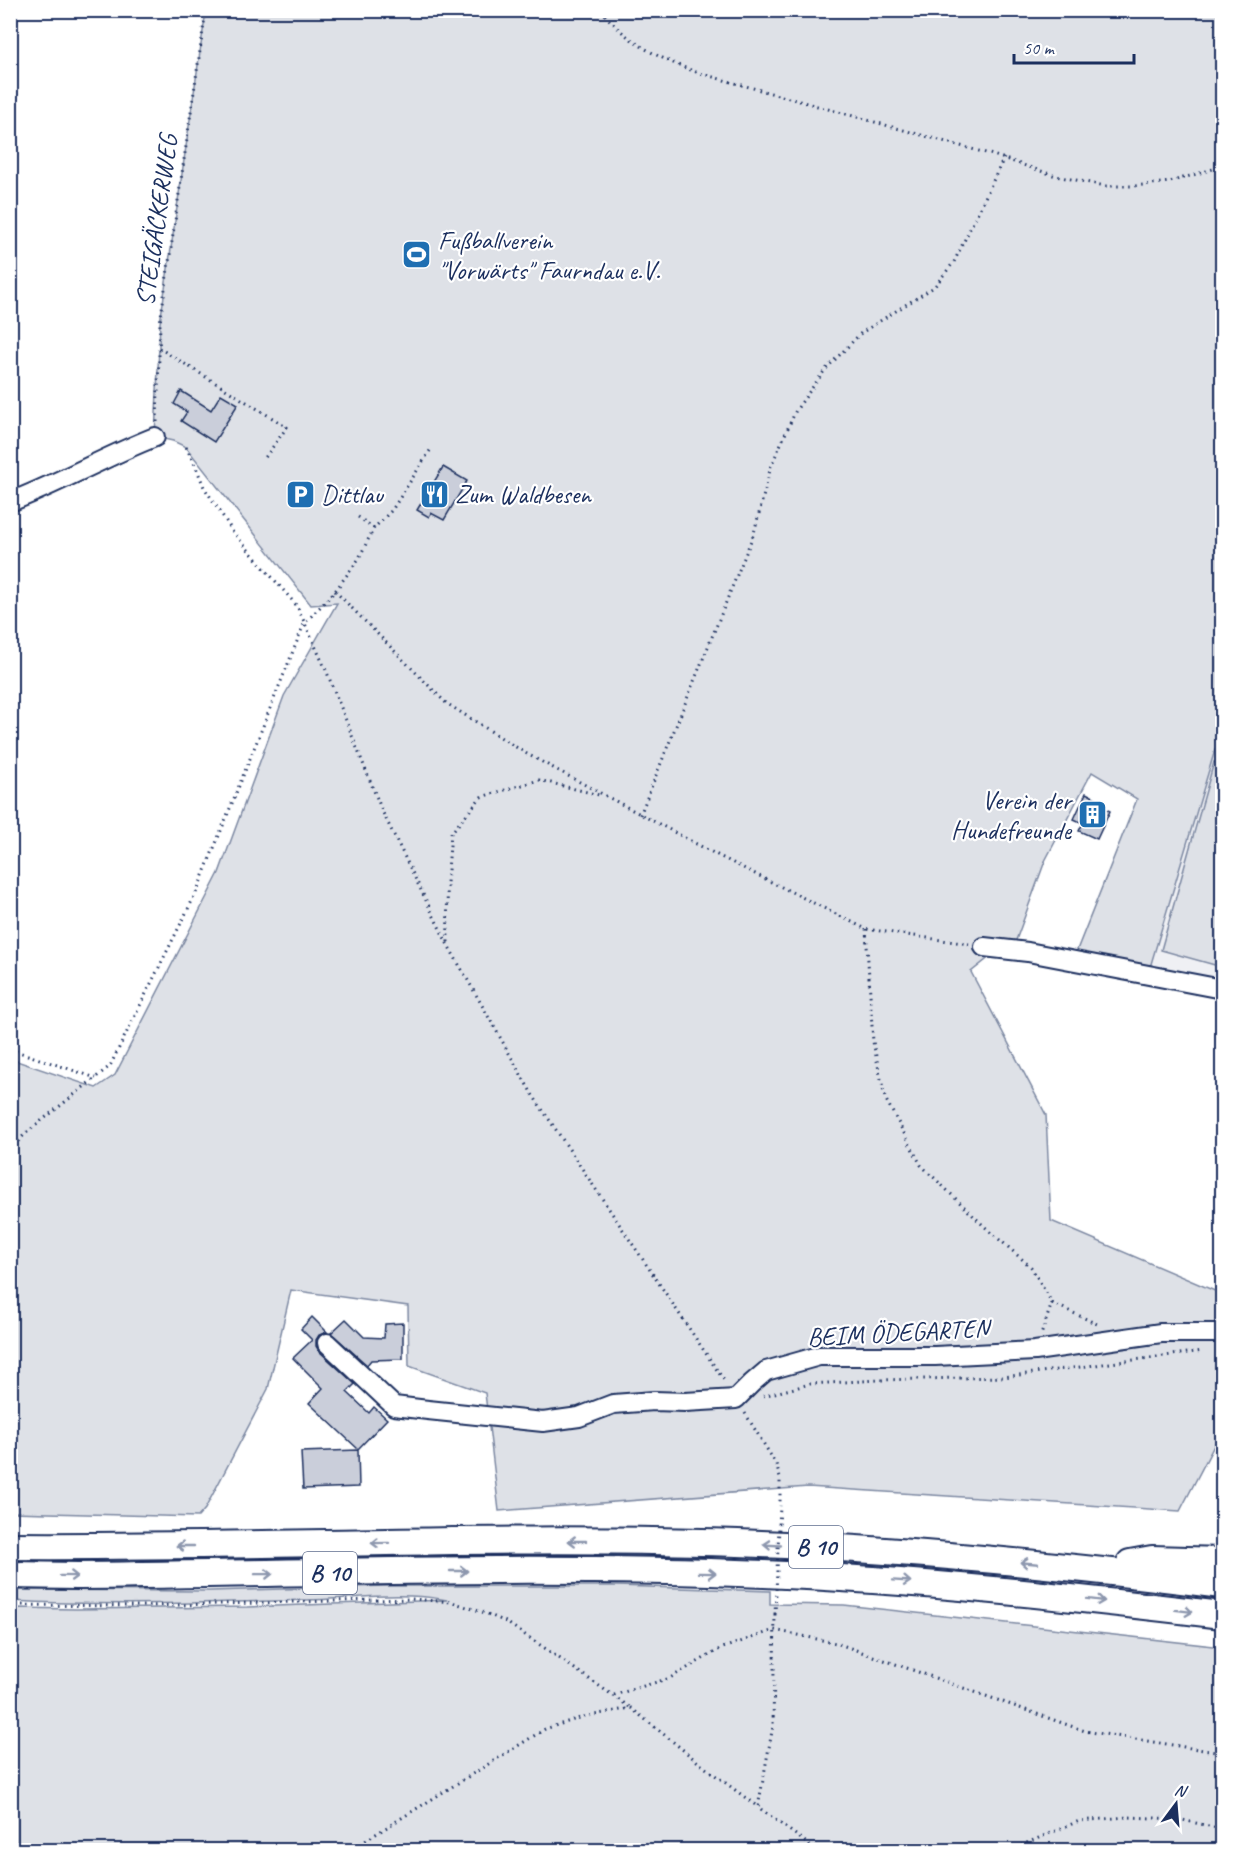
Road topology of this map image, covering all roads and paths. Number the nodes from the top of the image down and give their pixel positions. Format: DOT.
graph roads {
  1 [pos="206,10"];
  2 [pos="601,10"];
  3 [pos="1004,158"];
  4 [pos="1222,168"];
  5 [pos="159,348"];
  6 [pos="155,437"];
  7 [pos="186,447"];
  8 [pos="431,449"];
  9 [pos="264,459"];
  10 [pos="10,502"];
  11 [pos="358,517"];
  12 [pos="374,528"];
  13 [pos="334,591"];
  14 [pos="304,624"];
  15 [pos="604,796"];
  16 [pos="640,815"];
  17 [pos="866,929"];
  18 [pos="448,945"];
  19 [pos="984,947"];
  20 [pos="1222,989"];
  21 [pos="10,1049"];
  22 [pos="96,1078"];
  23 [pos="10,1150"];
  24 [pos="1052,1304"];
  25 [pos="1222,1333"];
  26 [pos="1123,1337"];
  27 [pos="327,1343"];
  28 [pos="1212,1350"];
  29 [pos="1035,1351"];
  30 [pos="738,1397"];
  31 [pos="10,1546"];
  32 [pos="1222,1562"];
  33 [pos="1088,1568"];
  34 [pos="10,1575"];
  35 [pos="1222,1585"];
  36 [pos="10,1605"];
  37 [pos="1222,1615"];
  38 [pos="774,1630"];
  39 [pos="614,1695"];
  40 [pos="632,1708"];
  41 [pos="1222,1753"];
  42 [pos="758,1807"];
  43 [pos="1222,1829"];
  44 [pos="350,1851"];
  45 [pos="816,1851"];
  46 [pos="1010,1851"];
  1 -- 5 [label="path, STEIGÄCKERWEG"];
  2 -- 3 [label="path"];
  3 -- 4 [label="path"];
  3 -- 16 [label="path"];
  5 -- 6 [label="path, STEIGÄCKERWEG"];
  5 -- 9 [label="path"];
  6 -- 10 [label="lane"];
  7 -- 14 [label="path"];
  8 -- 12 [label="path"];
  11 -- 12 [label="path"];
  12 -- 13 [label="path"];
  13 -- 14 [label="path"];
  13 -- 15 [label="path"];
  14 -- 18 [label="path"];
  14 -- 22 [label="path"];
  15 -- 16 [label="path"];
  15 -- 18 [label="path"];
  16 -- 17 [label="path"];
  17 -- 19 [label="path"];
  17 -- 24 [label="path"];
  18 -- 30 [label="path"];
  19 -- 20 [label="lane"];
  21 -- 22 [label="path"];
  22 -- 23 [label="path"];
  24 -- 26 [label="path"];
  24 -- 29 [label="path"];
  25 -- 26 [label="lane, BEIM ÖDEGARTEN"];
  26 -- 29 [label="lane, BEIM ÖDEGARTEN"];
  27 -- 30 [label="lane"];
  28 -- 30 [label="path"];
  29 -- 30 [label="lane, BEIM ÖDEGARTEN"];
  30 -- 38 [label="path, bridge"];
  33 -- 31 [label="highway, B 10, one-way"];
  32 -- 33 [label="highway, B 10"];
  33 -- 35 [label="highway, B 10"];
  34 -- 37 [label="highway, B 10, one-way"];
  36 -- 39 [label="path"];
  38 -- 39 [label="path"];
  38 -- 41 [label="path"];
  38 -- 42 [label="path"];
  39 -- 40 [label="path"];
  40 -- 42 [label="path"];
  40 -- 44 [label="path"];
  42 -- 45 [label="path"];
  43 -- 46 [label="path"];
}
